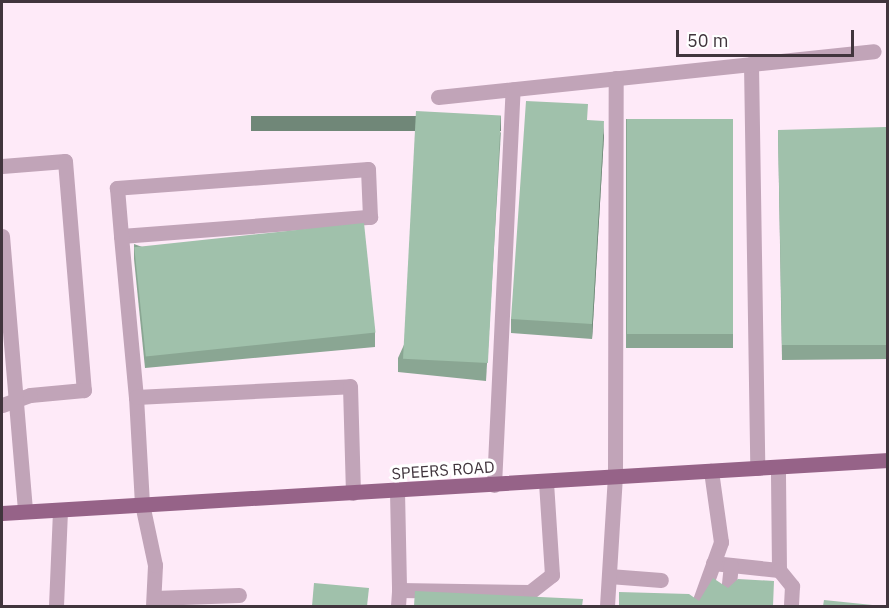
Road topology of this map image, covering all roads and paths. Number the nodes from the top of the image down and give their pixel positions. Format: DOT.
graph roads {
  1 [pos="874,51"];
  2 [pos="751,64"];
  3 [pos="616,78"];
  4 [pos="513,89"];
  5 [pos="438,97"];
  6 [pos="2,166"];
  7 [pos="2,236"];
  8 [pos="121,236"];
  9 [pos="7,372"];
  10 [pos="136,397"];
  11 [pos="8,404"];
  12 [pos="888,459"];
  13 [pos="778,466"];
  14 [pos="757,468"];
  15 [pos="711,471"];
  16 [pos="615,477"];
  17 [pos="546,481"];
  18 [pos="494,485"];
  19 [pos="397,491"];
  20 [pos="353,494"];
  21 [pos="142,504"];
  22 [pos="25,511"];
  23 [pos="60,511"];
  24 [pos="2,513"];
  25 [pos="713,563"];
  26 [pos="732,566"];
  27 [pos="779,570"];
  28 [pos="609,576"];
  29 [pos="661,580"];
  30 [pos="399,590"];
  31 [pos="728,593"];
  32 [pos="239,595"];
  33 [pos="154,602"];
  34 [pos="56,606"];
  35 [pos="398,606"];
  36 [pos="608,606"];
  37 [pos="698,606"];
  38 [pos="791,606"];
  1 -- 2 [label="lane"];
  2 -- 3 [label="lane"];
  2 -- 14 [label="lane"];
  3 -- 4 [label="lane"];
  3 -- 16 [label="lane"];
  4 -- 5 [label="lane"];
  4 -- 18 [label="lane"];
  6 -- 11 [label="lane"];
  7 -- 9 [label="lane"];
  8 -- 8 [label="lane"];
  8 -- 10 [label="lane"];
  9 -- 11 [label="lane"];
  10 -- 20 [label="lane"];
  10 -- 21 [label="lane"];
  11 -- 22 [label="lane"];
  12 -- 13 [label="main road, SPEERS ROAD"];
  13 -- 14 [label="main road, SPEERS ROAD"];
  13 -- 27 [label="lane"];
  14 -- 15 [label="main road, SPEERS ROAD"];
  15 -- 16 [label="main road, SPEERS ROAD"];
  15 -- 25 [label="lane"];
  16 -- 17 [label="main road, SPEERS ROAD"];
  16 -- 28 [label="lane"];
  17 -- 18 [label="main road, SPEERS ROAD"];
  17 -- 30 [label="lane"];
  18 -- 19 [label="main road, SPEERS ROAD"];
  19 -- 20 [label="main road, SPEERS ROAD"];
  19 -- 30 [label="lane"];
  20 -- 21 [label="main road, SPEERS ROAD"];
  21 -- 23 [label="main road, SPEERS ROAD"];
  21 -- 33 [label="lane"];
  22 -- 23 [label="main road, SPEERS ROAD"];
  22 -- 24 [label="main road, SPEERS ROAD"];
  23 -- 34 [label="lane"];
  25 -- 26 [label="lane"];
  25 -- 37 [label="lane"];
  26 -- 27 [label="lane"];
  26 -- 31 [label="lane"];
  27 -- 38 [label="lane"];
  28 -- 29 [label="lane"];
  28 -- 36 [label="lane"];
  30 -- 35 [label="lane"];
  32 -- 33 [label="lane"];
}
